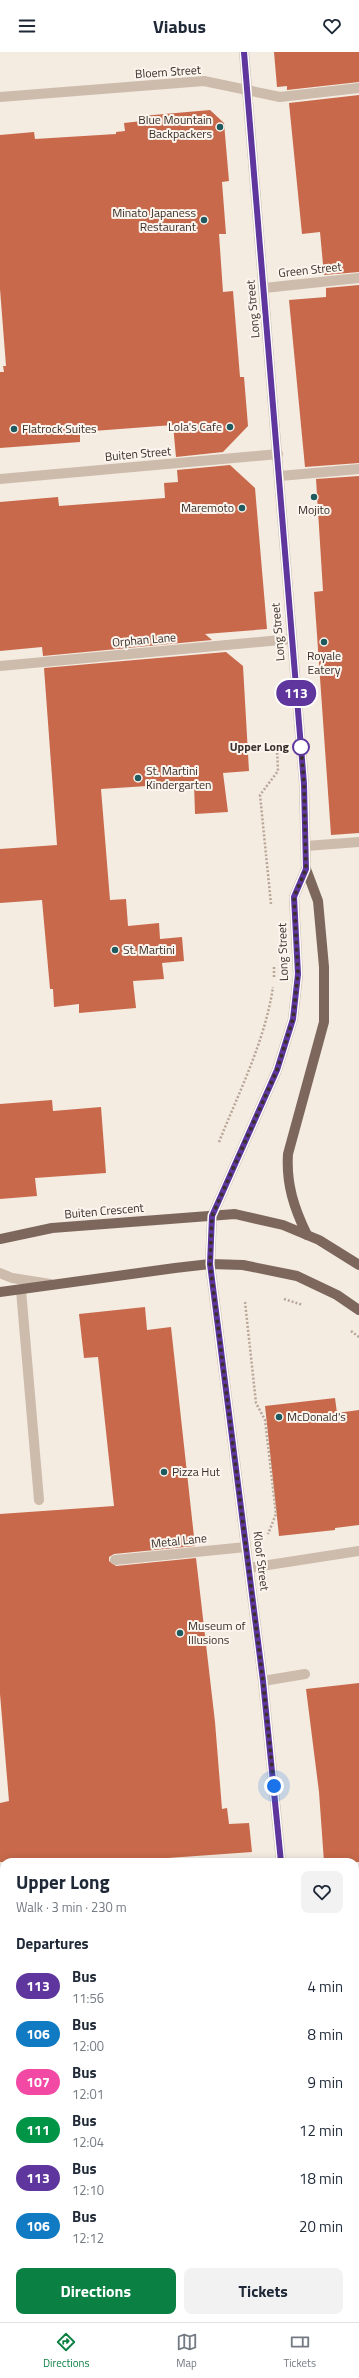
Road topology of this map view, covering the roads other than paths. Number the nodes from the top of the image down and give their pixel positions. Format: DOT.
graph roads {
  1 [pos="244,52"];
  2 [pos="359,88"];
  3 [pos="247,89"];
  4 [pos="0,97"];
  5 [pos="359,278"];
  6 [pos="264,288"];
  7 [pos="278,454"];
  8 [pos="359,469"];
  9 [pos="280,476"];
  10 [pos="0,479"];
  11 [pos="291,639"];
  12 [pos="0,666"];
  13 [pos="359,842"];
  14 [pos="306,846"];
  15 [pos="306,869"];
  16 [pos="212,1216"];
  17 [pos="308,1235"];
  18 [pos="0,1239"];
  19 [pos="210,1264"];
  20 [pos="359,1265"];
  21 [pos="0,1273"];
  22 [pos="58,1285"];
  23 [pos="21,1290"];
  24 [pos="0,1292"];
  25 [pos="359,1310"];
  26 [pos="39,1500"];
  27 [pos="246,1547"];
  28 [pos="359,1551"];
  29 [pos="115,1560"];
  30 [pos="249,1568"];
  31 [pos="305,1674"];
  32 [pos="263,1681"];
  33 [pos="281,1858"];
  1 -- 3 [label="street, Long Street"];
  2 -- 3 [label="street, Bloem Street"];
  3 -- 4 [label="street, Bloem Street"];
  3 -- 6 [label="street, Long Street"];
  5 -- 6 [label="street, Green Street"];
  6 -- 7 [label="street, Long Street"];
  7 -- 9 [label="street, Long Street"];
  7 -- 10 [label="street, Buiten Street"];
  8 -- 9 [label="street"];
  9 -- 11 [label="street, Long Street"];
  11 -- 12 [label="street, Orphan Lane"];
  11 -- 14 [label="street, Long Street"];
  13 -- 14 [label="street"];
  14 -- 15 [label="street, Long Street"];
  15 -- 16 [label="street, Long Street"];
  15 -- 17 [label="main road"];
  16 -- 17 [label="main road, Buiten Crescent"];
  16 -- 18 [label="main road, Buiten Crescent"];
  16 -- 19 [label="street, Kloof Street"];
  17 -- 20 [label="main road, Buiten Crescent"];
  19 -- 22 [label="main road"];
  19 -- 25 [label="main road"];
  19 -- 27 [label="street, Kloof Street"];
  21 -- 22 [label="street"];
  22 -- 23 [label="main road"];
  23 -- 24 [label="main road"];
  23 -- 26 [label="street"];
  27 -- 29 [label="street, Metal Lane"];
  27 -- 30 [label="street, Kloof Street"];
  28 -- 30 [label="street"];
  30 -- 32 [label="street, Kloof Street"];
  31 -- 32 [label="street"];
  32 -- 33 [label="street, Kloof Street"];
}
